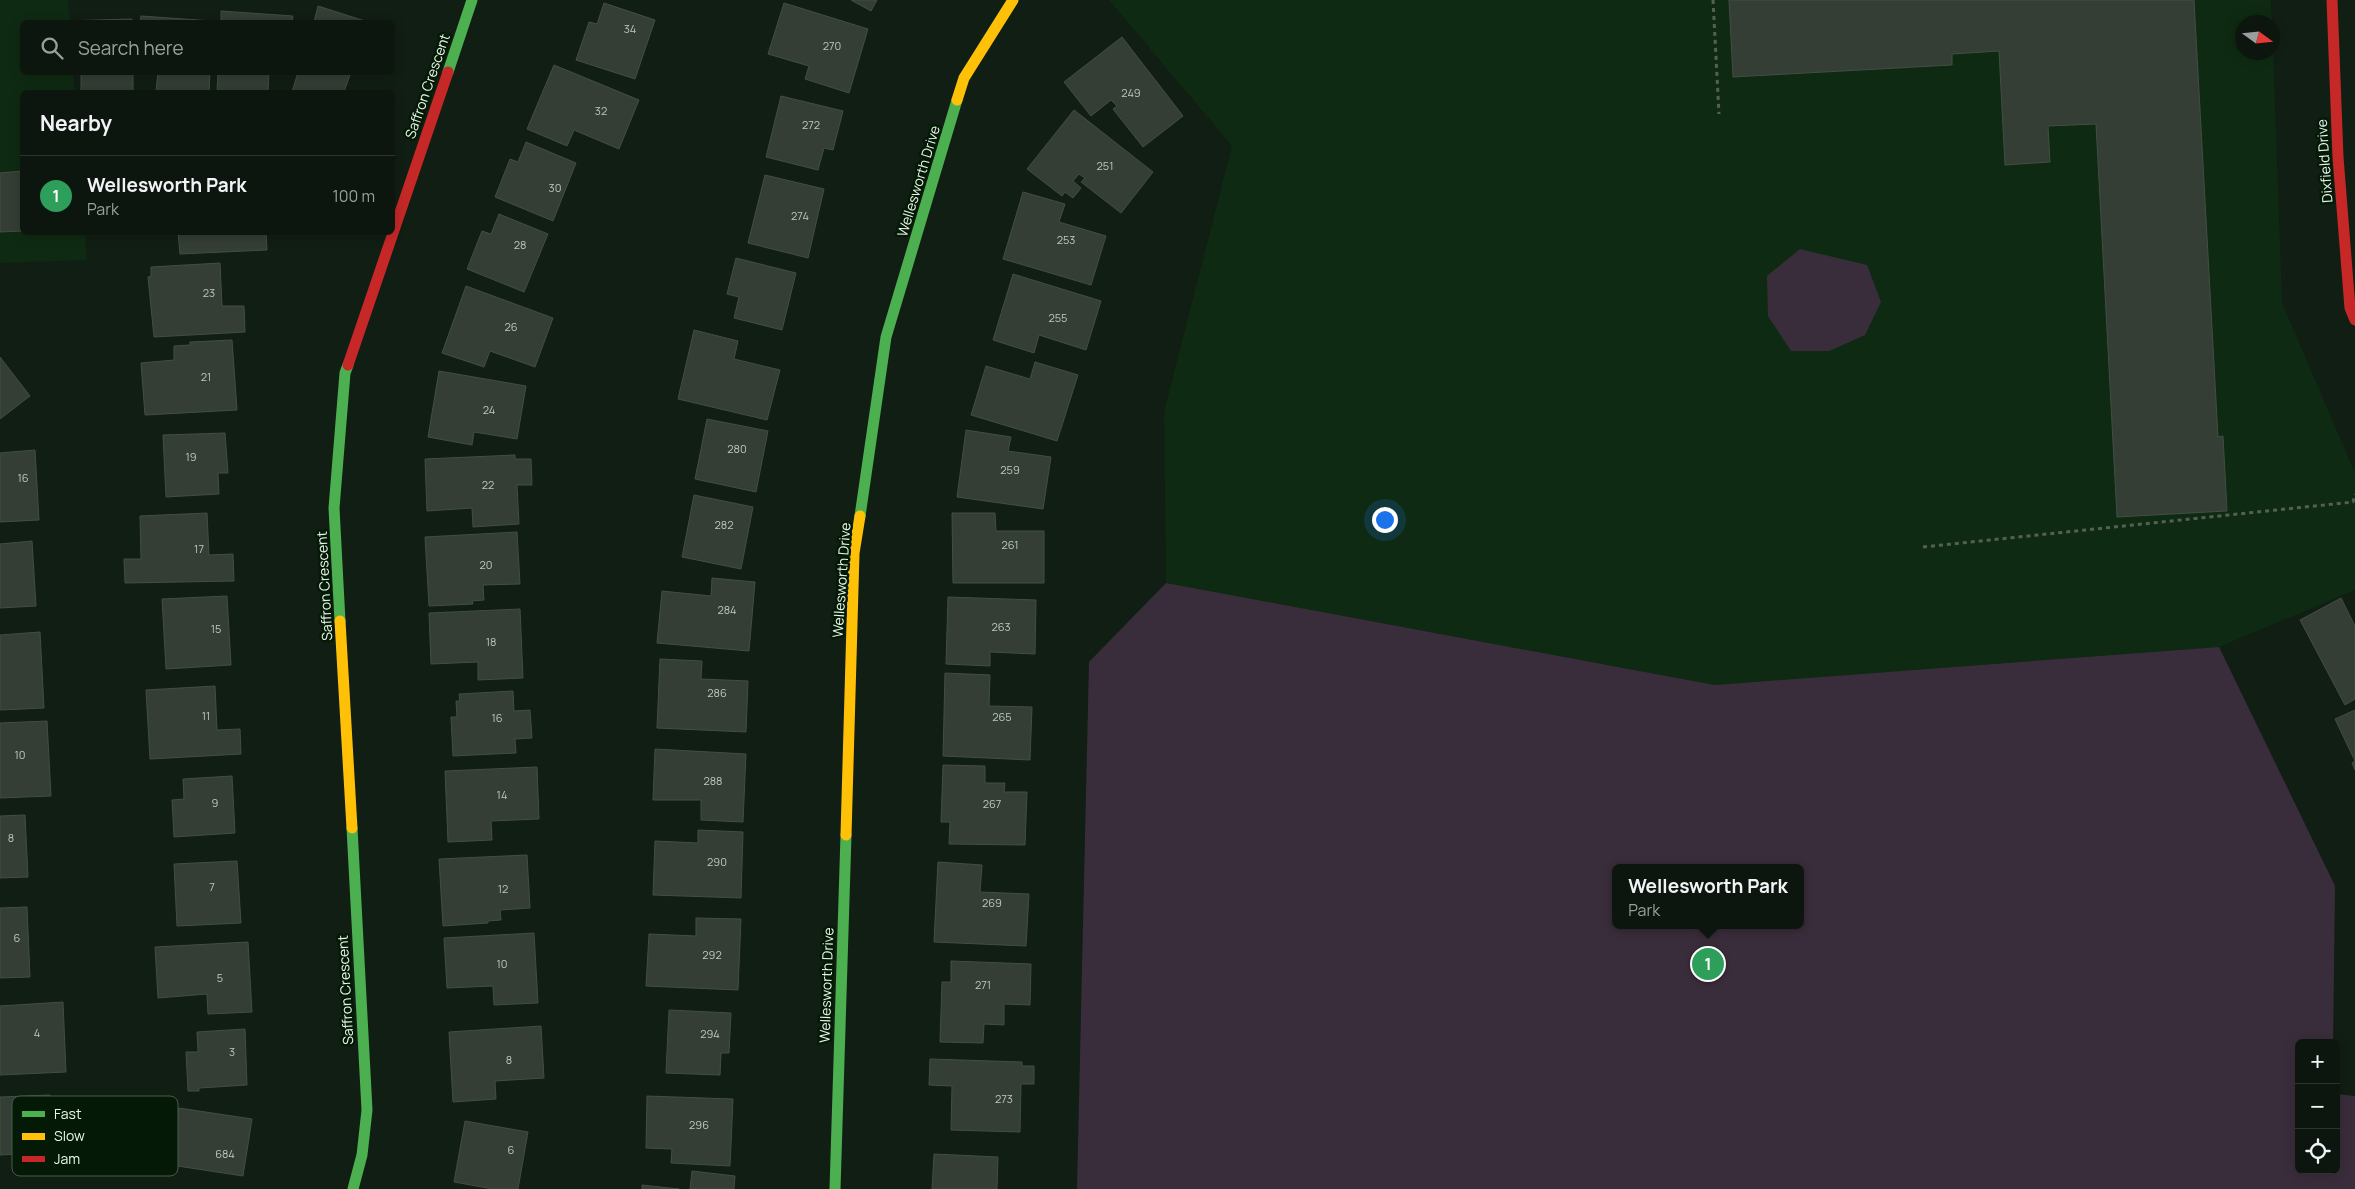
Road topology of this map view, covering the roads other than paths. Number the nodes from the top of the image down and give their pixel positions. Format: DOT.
graph roads {
  1 [pos="472,0"];
  2 [pos="1013,0"];
  3 [pos="2332,0"];
  4 [pos="395,226"];
  5 [pos="392,235"];
  6 [pos="2355,320"];
  7 [pos="353,1189"];
  8 [pos="835,1189"];
  1 -- 4 [label="street, Saffron Crescent"];
  2 -- 8 [label="street, Wellesworth Drive"];
  3 -- 6 [label="street, Dixfield Drive"];
  5 -- 7 [label="street, Saffron Crescent"];
}
